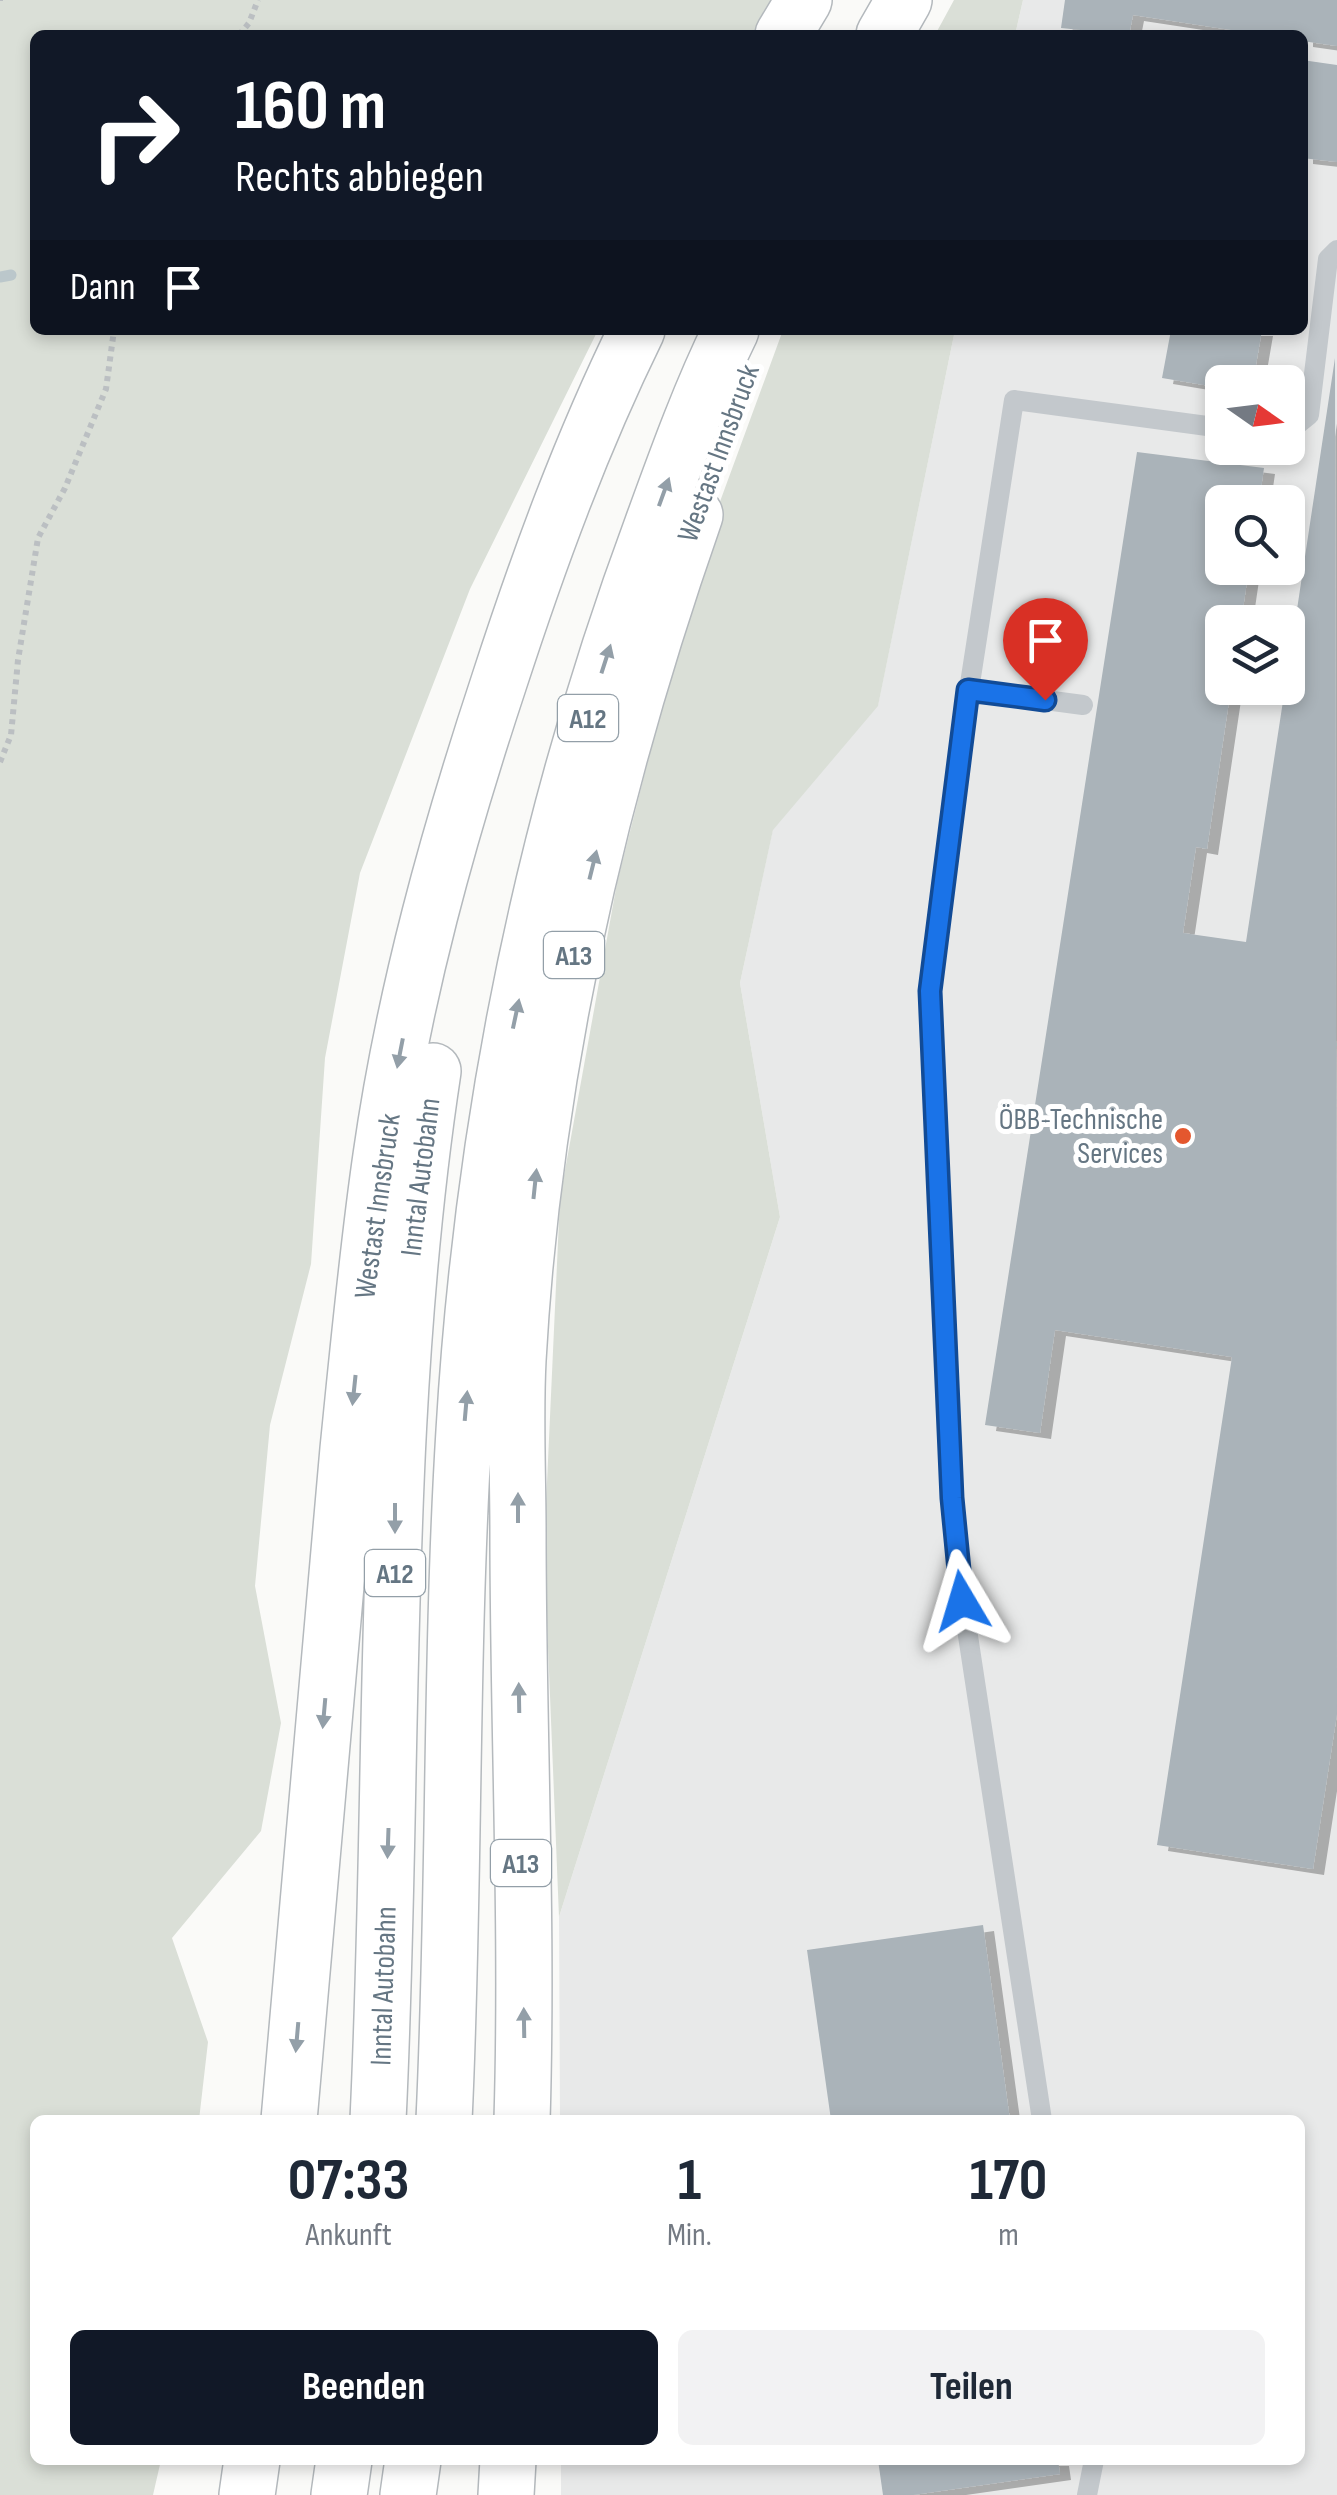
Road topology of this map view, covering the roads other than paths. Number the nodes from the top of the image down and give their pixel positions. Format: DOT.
graph roads {
  1 [pos="804,0"];
  2 [pos="828,0"];
  3 [pos="904,0"];
  4 [pos="915,0"];
  5 [pos="786,30"];
  6 [pos="811,30"];
  7 [pos="887,30"];
  8 [pos="902,30"];
  9 [pos="1337,250"];
  10 [pos="635,335"];
  11 [pos="656,335"];
  12 [pos="728,335"];
  13 [pos="763,335"];
  14 [pos="1305,418"];
  15 [pos="1205,426"];
  16 [pos="968,690"];
  17 [pos="1083,705"];
  18 [pos="289,2115"];
  19 [pos="378,2115"];
  20 [pos="444,2115"];
  21 [pos="522,2115"];
  22 [pos="1041,2115"];
  23 [pos="251,2465"];
  24 [pos="343,2465"];
  25 [pos="412,2465"];
  26 [pos="508,2465"];
  27 [pos="1093,2465"];
  28 [pos="247,2495"];
  29 [pos="339,2495"];
  30 [pos="408,2495"];
  31 [pos="506,2495"];
  32 [pos="1087,2495"];
  1 -- 5 [label="highway"];
  2 -- 6 [label="highway"];
  3 -- 7 [label="highway"];
  4 -- 8 [label="highway"];
  9 -- 14 [label="lane"];
  10 -- 18 [label="highway, Westast Innsbruck, one-way"];
  11 -- 19 [label="highway, Inntal Autobahn / A12, one-way"];
  20 -- 12 [label="highway, A12, one-way"];
  21 -- 13 [label="highway, Westast Innsbruck / A13, one-way"];
  15 -- 16 [label="lane"];
  16 -- 17 [label="lane"];
  16 -- 22 [label="lane"];
  23 -- 28 [label="highway"];
  24 -- 29 [label="highway"];
  25 -- 30 [label="highway"];
  26 -- 31 [label="highway"];
  27 -- 32 [label="lane"];
}
